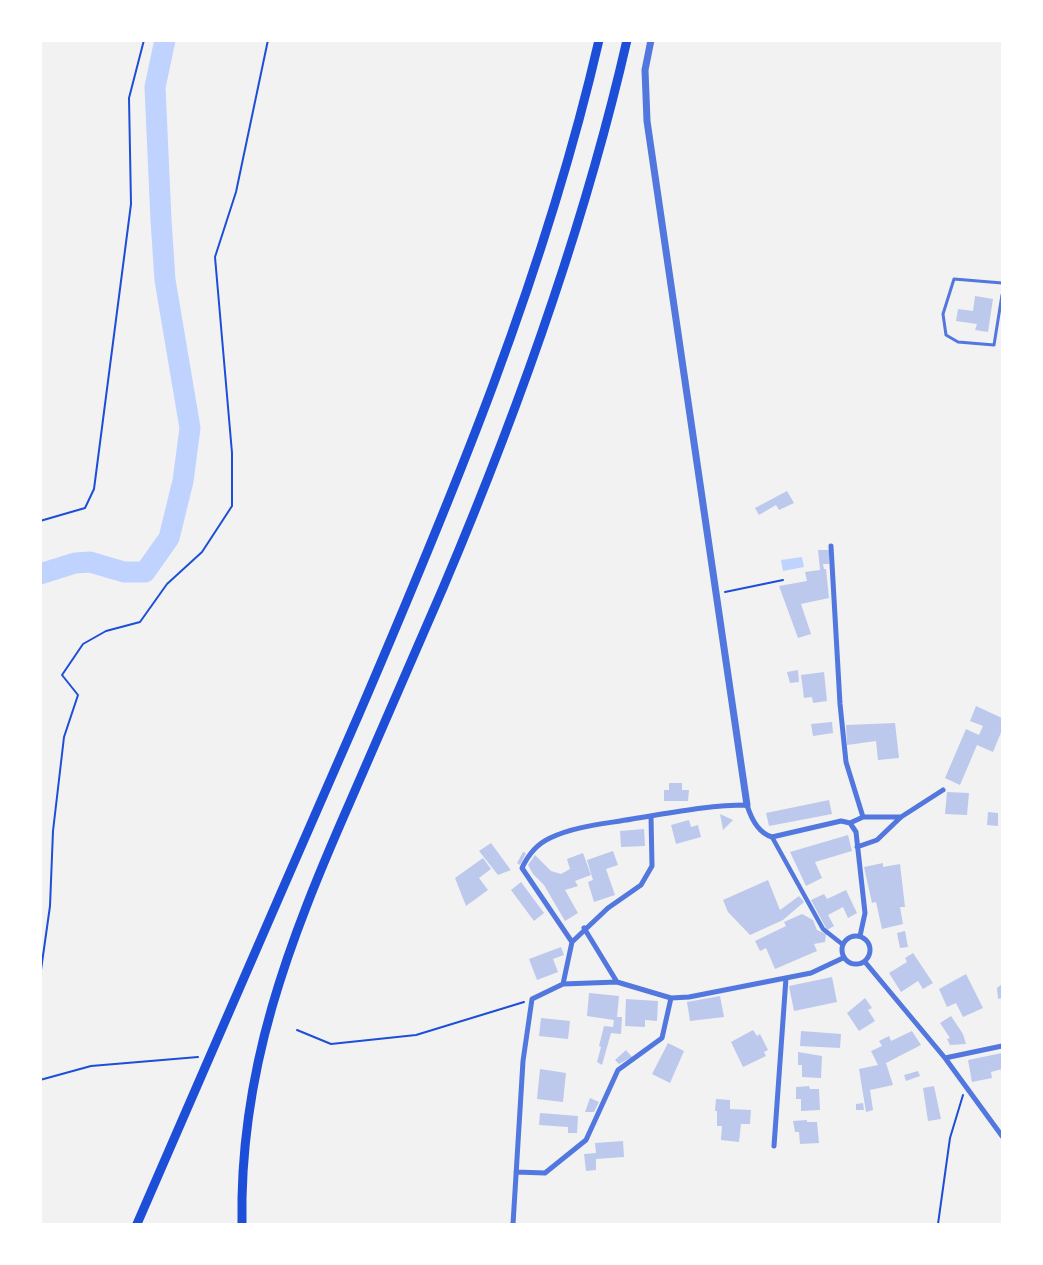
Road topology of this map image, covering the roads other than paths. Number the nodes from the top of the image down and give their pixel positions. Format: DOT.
graph roads {
  1 [pos="599,40"];
  2 [pos="627,40"];
  3 [pos="651,40"];
  4 [pos="1002,283"];
  5 [pos="1002,295"];
  6 [pos="831,546"];
  7 [pos="943,790"];
  8 [pos="747,805"];
  9 [pos="651,816"];
  10 [pos="863,817"];
  11 [pos="901,817"];
  12 [pos="850,823"];
  13 [pos="772,837"];
  14 [pos="857,847"];
  15 [pos="584,928"];
  16 [pos="860,936"];
  17 [pos="572,942"];
  18 [pos="842,945"];
  19 [pos="843,958"];
  20 [pos="865,962"];
  21 [pos="786,978"];
  22 [pos="617,982"];
  23 [pos="563,984"];
  24 [pos="671,998"];
  25 [pos="1002,1046"];
  26 [pos="945,1058"];
  27 [pos="1002,1136"];
  28 [pos="774,1146"];
  29 [pos="516,1172"];
  30 [pos="137,1224"];
  31 [pos="242,1224"];
  32 [pos="513,1224"];
  1 -- 30 [label="highway"];
  2 -- 31 [label="highway"];
  3 -- 8 [label="street"];
  4 -- 5 [label="lane"];
  6 -- 10 [label="street"];
  7 -- 11 [label="street"];
  8 -- 9 [label="street"];
  8 -- 13 [label="street"];
  9 -- 15 [label="street"];
  9 -- 17 [label="street"];
  10 -- 11 [label="street"];
  10 -- 12 [label="street"];
  11 -- 14 [label="street"];
  12 -- 13 [label="street"];
  12 -- 14 [label="street"];
  13 -- 18 [label="street"];
  14 -- 16 [label="street"];
  15 -- 17 [label="street"];
  15 -- 22 [label="street"];
  16 -- 18 [label="street"];
  16 -- 20 [label="street"];
  17 -- 23 [label="street"];
  18 -- 19 [label="street"];
  19 -- 20 [label="street"];
  19 -- 21 [label="street"];
  20 -- 26 [label="street"];
  21 -- 24 [label="street"];
  21 -- 28 [label="street"];
  22 -- 23 [label="street"];
  22 -- 24 [label="street"];
  23 -- 29 [label="street"];
  24 -- 29 [label="street"];
  25 -- 26 [label="street"];
  26 -- 27 [label="street"];
  29 -- 32 [label="street"];
}
